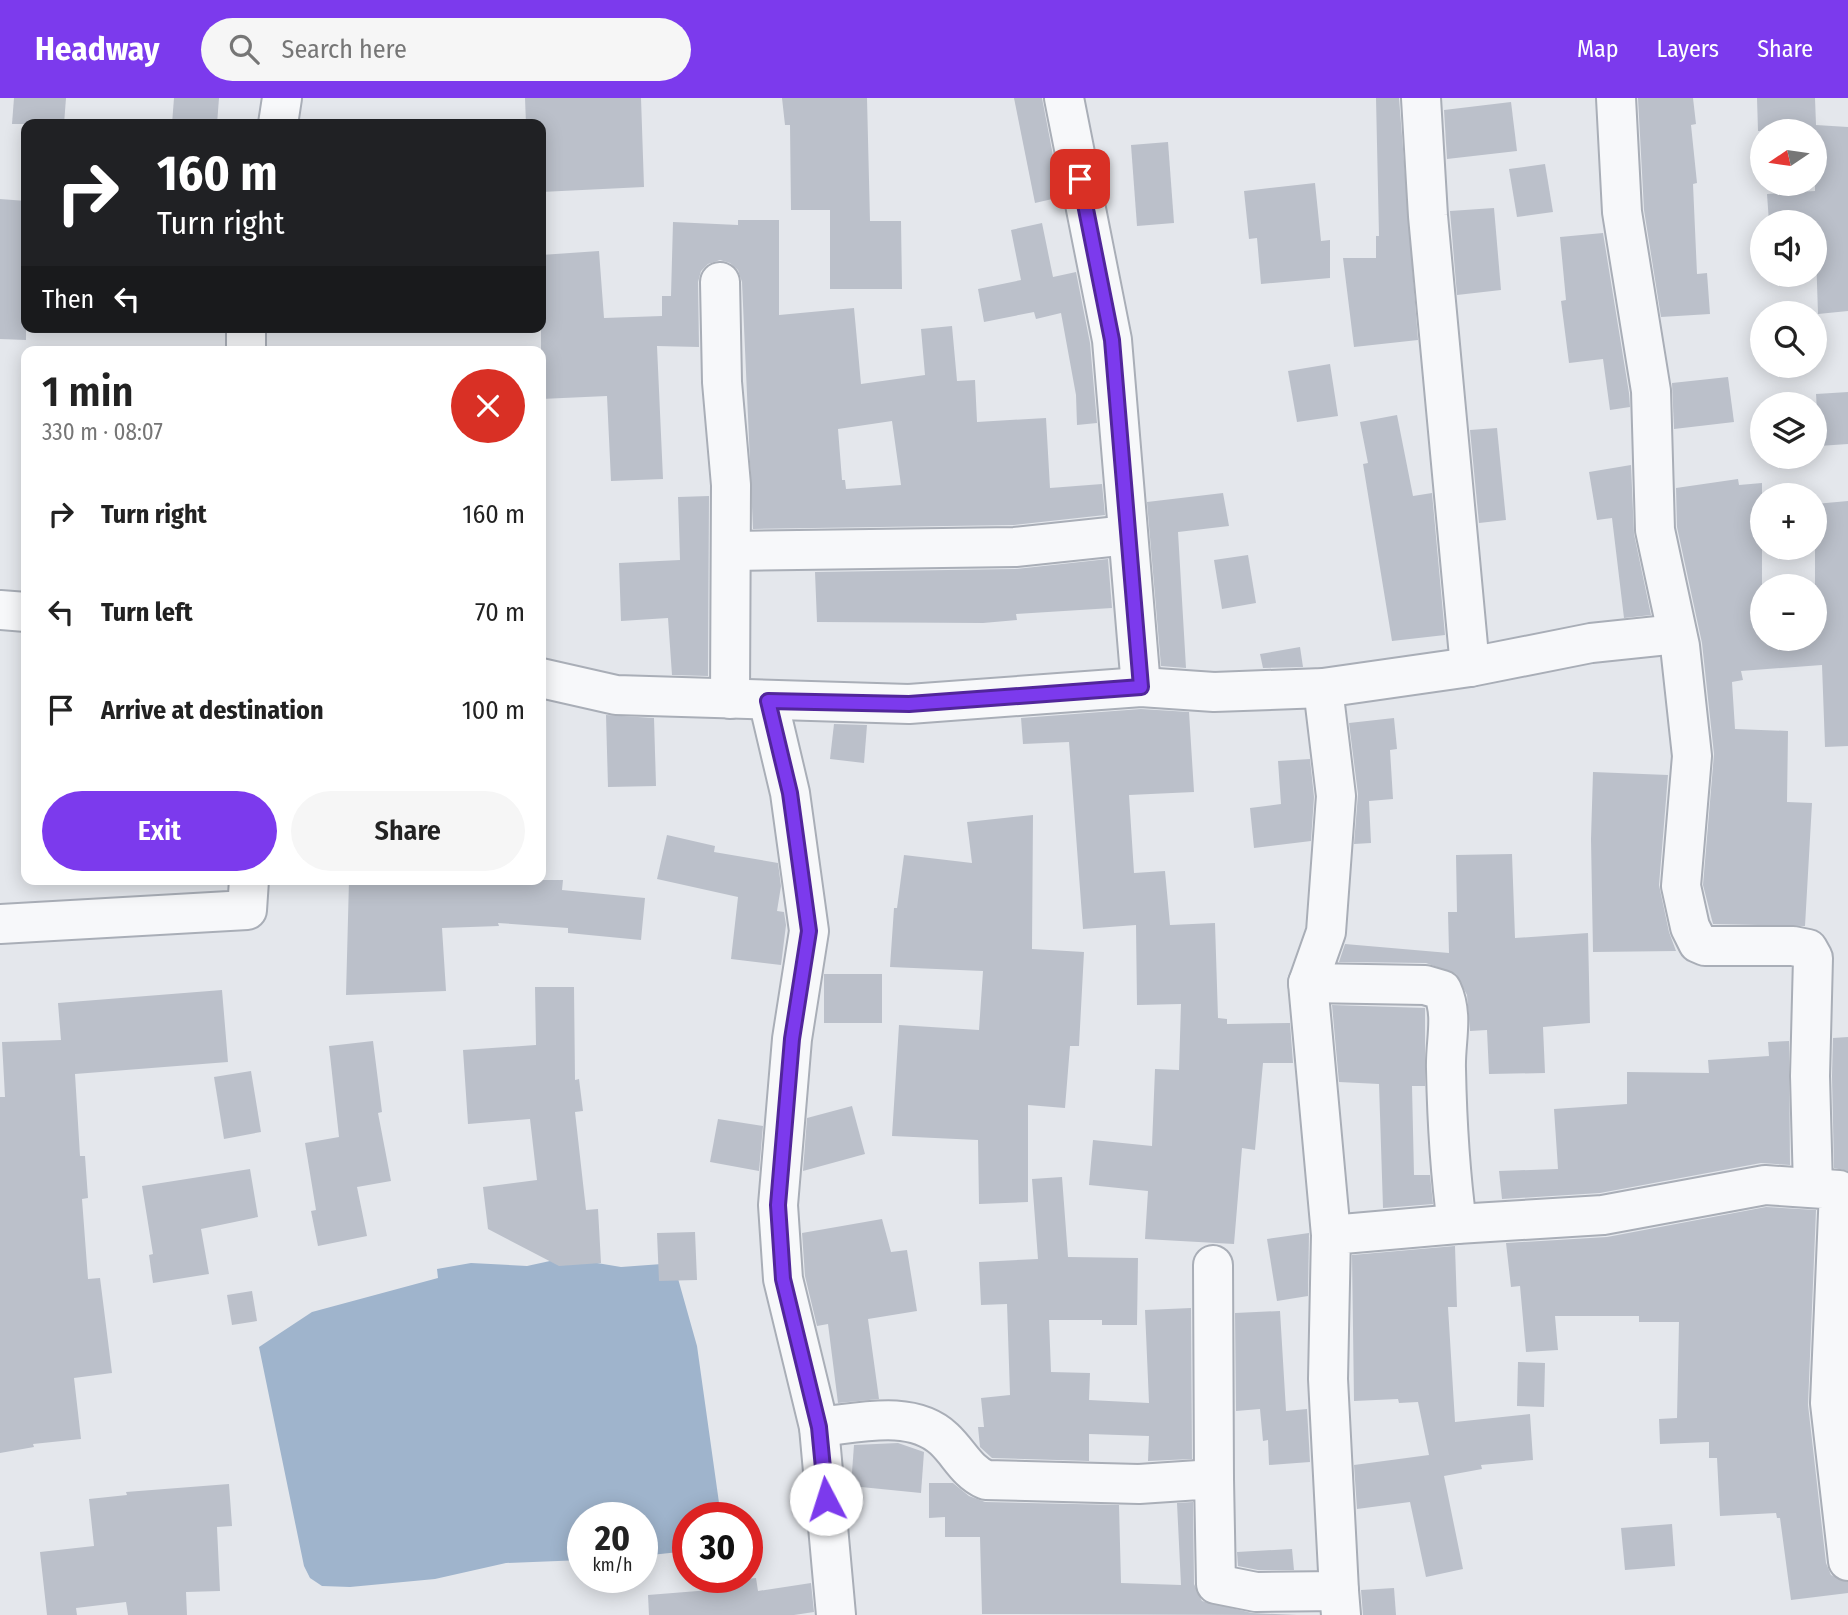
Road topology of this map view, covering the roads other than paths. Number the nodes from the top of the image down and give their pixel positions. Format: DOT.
graph roads {
  1 [pos="282,98"];
  2 [pos="1064,98"];
  3 [pos="1422,98"];
  4 [pos="1616,98"];
  5 [pos="279,119"];
  6 [pos="720,282"];
  7 [pos="1128,535"];
  8 [pos="732,551"];
  9 [pos="0,610"];
  10 [pos="21,612"];
  11 [pos="1677,635"];
  12 [pos="1470,667"];
  13 [pos="546,679"];
  14 [pos="1141,687"];
  15 [pos="1323,688"];
  16 [pos="730,699"];
  17 [pos="768,701"];
  18 [pos="249,885"];
  19 [pos="0,923"];
  20 [pos="1308,983"];
  21 [pos="1833,1189"];
  22 [pos="1457,1224"];
  23 [pos="1331,1235"];
  24 [pos="1213,1265"];
  25 [pos="819,1427"];
  26 [pos="1214,1479"];
  27 [pos="1848,1560"];
  28 [pos="1340,1603"];
  29 [pos="836,1615"];
  1 -- 5 [label="street"];
  2 -- 7 [label="street"];
  3 -- 12 [label="street"];
  4 -- 11 [label="street"];
  6 -- 8 [label="street"];
  7 -- 8 [label="street"];
  7 -- 14 [label="street"];
  8 -- 16 [label="street"];
  9 -- 10 [label="street"];
  11 -- 12 [label="street"];
  11 -- 21 [label="street"];
  12 -- 15 [label="street"];
  13 -- 16 [label="street"];
  14 -- 15 [label="street"];
  14 -- 17 [label="street"];
  15 -- 20 [label="street"];
  16 -- 17 [label="street"];
  17 -- 25 [label="street"];
  18 -- 19 [label="street"];
  20 -- 22 [label="street"];
  20 -- 23 [label="street"];
  21 -- 22 [label="street"];
  21 -- 27 [label="street"];
  22 -- 23 [label="street"];
  23 -- 28 [label="street"];
  24 -- 26 [label="street"];
  25 -- 26 [label="street"];
  25 -- 29 [label="street"];
  26 -- 28 [label="street"];
}
